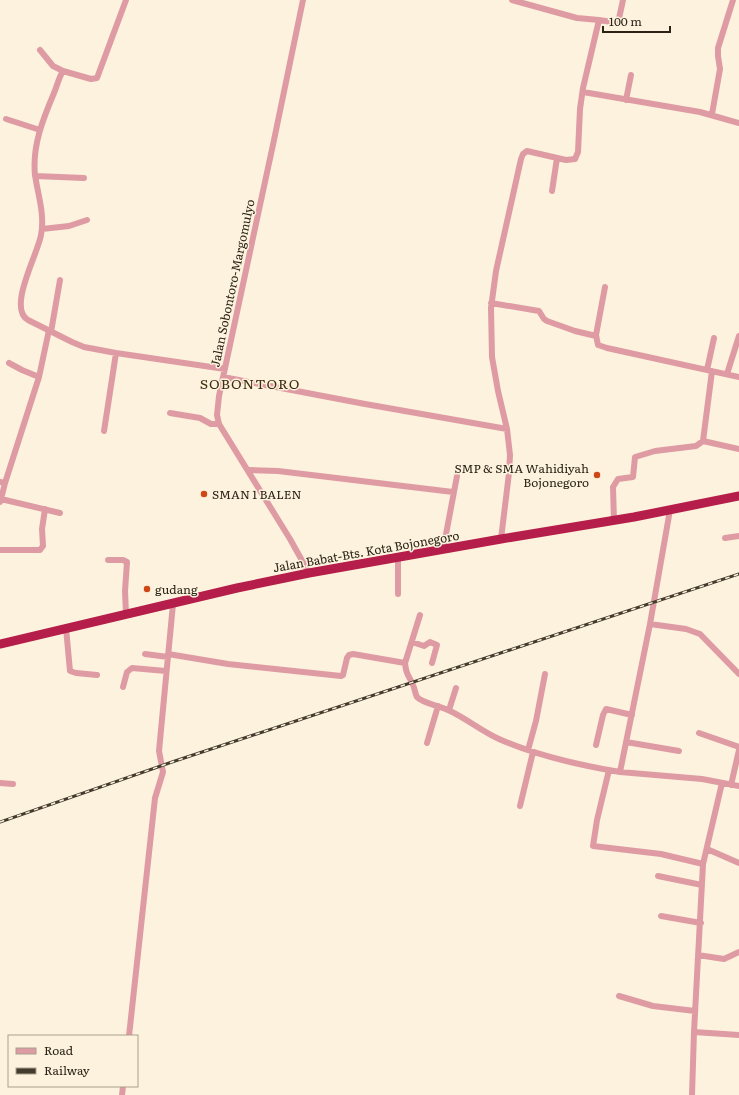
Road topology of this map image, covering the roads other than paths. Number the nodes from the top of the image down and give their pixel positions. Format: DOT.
graph roads {
  1 [pos="126,0"];
  2 [pos="303,0"];
  3 [pos="512,0"];
  4 [pos="623,0"];
  5 [pos="733,0"];
  6 [pos="599,20"];
  7 [pos="40,50"];
  8 [pos="62,71"];
  9 [pos="631,75"];
  10 [pos="583,92"];
  11 [pos="626,100"];
  12 [pos="712,114"];
  13 [pos="6,119"];
  14 [pos="739,123"];
  15 [pos="40,130"];
  16 [pos="557,158"];
  17 [pos="36,176"];
  18 [pos="84,178"];
  19 [pos="552,191"];
  20 [pos="87,220"];
  21 [pos="42,229"];
  22 [pos="60,280"];
  23 [pos="605,287"];
  24 [pos="491,303"];
  25 [pos="50,331"];
  26 [pos="596,336"];
  27 [pos="739,336"];
  28 [pos="714,338"];
  29 [pos="116,353"];
  30 [pos="9,363"];
  31 [pos="225,368"];
  32 [pos="709,370"];
  33 [pos="727,374"];
  34 [pos="39,377"];
  35 [pos="223,377"];
  36 [pos="739,377"];
  37 [pos="170,413"];
  38 [pos="219,424"];
  39 [pos="507,429"];
  40 [pos="104,431"];
  41 [pos="703,441"];
  42 [pos="739,449"];
  43 [pos="249,470"];
  44 [pos="458,476"];
  45 [pos="3,483"];
  46 [pos="453,492"];
  47 [pos="739,496"];
  48 [pos="0,500"];
  49 [pos="45,509"];
  50 [pos="670,510"];
  51 [pos="60,513"];
  52 [pos="614,521"];
  53 [pos="739,536"];
  54 [pos="724,538"];
  55 [pos="501,539"];
  56 [pos="0,550"];
  57 [pos="443,550"];
  58 [pos="398,558"];
  59 [pos="108,560"];
  60 [pos="308,573"];
  61 [pos="398,594"];
  62 [pos="173,604"];
  63 [pos="126,614"];
  64 [pos="420,615"];
  65 [pos="650,624"];
  66 [pos="66,628"];
  67 [pos="412,642"];
  68 [pos="0,644"];
  69 [pos="145,654"];
  70 [pos="168,655"];
  71 [pos="405,663"];
  72 [pos="432,663"];
  73 [pos="166,671"];
  74 [pos="545,674"];
  75 [pos="739,674"];
  76 [pos="97,675"];
  77 [pos="123,688"];
  78 [pos="456,688"];
  79 [pos="438,706"];
  80 [pos="448,710"];
  81 [pos="632,715"];
  82 [pos="700,733"];
  83 [pos="626,742"];
  84 [pos="427,743"];
  85 [pos="596,745"];
  86 [pos="739,747"];
  87 [pos="739,750"];
  88 [pos="531,751"];
  89 [pos="679,751"];
  90 [pos="609,770"];
  91 [pos="620,772"];
  92 [pos="0,783"];
  93 [pos="722,783"];
  94 [pos="13,784"];
  95 [pos="731,785"];
  96 [pos="739,786"];
  97 [pos="520,806"];
  98 [pos="707,849"];
  99 [pos="739,863"];
  100 [pos="703,864"];
  101 [pos="658,876"];
  102 [pos="702,885"];
  103 [pos="661,916"];
  104 [pos="701,923"];
  105 [pos="739,952"];
  106 [pos="698,955"];
  107 [pos="619,996"];
  108 [pos="695,1011"];
  109 [pos="694,1032"];
  110 [pos="129,1035"];
  111 [pos="739,1035"];
  112 [pos="692,1095"];
  1 -- 8 [label="street"];
  2 -- 31 [label="street, Jalan Sobontoro-Margomulyo"];
  3 -- 6 [label="street"];
  4 -- 6 [label="street"];
  5 -- 12 [label="street"];
  6 -- 10 [label="street"];
  7 -- 8 [label="street"];
  8 -- 15 [label="street"];
  9 -- 11 [label="street"];
  10 -- 11 [label="street"];
  10 -- 16 [label="street"];
  11 -- 12 [label="street"];
  12 -- 14 [label="street"];
  13 -- 15 [label="street"];
  15 -- 17 [label="street"];
  16 -- 19 [label="street"];
  16 -- 24 [label="street"];
  17 -- 18 [label="street"];
  17 -- 21 [label="street"];
  20 -- 21 [label="street"];
  21 -- 25 [label="street"];
  22 -- 25 [label="street"];
  23 -- 26 [label="street"];
  24 -- 26 [label="street"];
  24 -- 39 [label="street"];
  25 -- 29 [label="street"];
  25 -- 34 [label="street"];
  26 -- 32 [label="street"];
  27 -- 33 [label="street"];
  28 -- 32 [label="street"];
  29 -- 31 [label="street"];
  29 -- 40 [label="street"];
  30 -- 34 [label="street"];
  31 -- 35 [label="street, Jalan Sobontoro-Margomulyo"];
  32 -- 33 [label="street"];
  32 -- 41 [label="street"];
  33 -- 36 [label="street"];
  34 -- 45 [label="street"];
  35 -- 38 [label="street, Jalan Sobontoro-Margomulyo"];
  35 -- 39 [label="street"];
  37 -- 38 [label="street"];
  38 -- 43 [label="street"];
  39 -- 55 [label="street"];
  41 -- 42 [label="street"];
  41 -- 52 [label="street"];
  43 -- 46 [label="street"];
  43 -- 60 [label="street"];
  44 -- 46 [label="street"];
  45 -- 48 [label="street"];
  46 -- 57 [label="street"];
  47 -- 50 [label="highway, Jalan Babat-Bts. Kota Bojonegoro"];
  48 -- 49 [label="street"];
  49 -- 51 [label="street"];
  49 -- 56 [label="street"];
  50 -- 52 [label="highway, Jalan Babat-Bts. Kota Bojonegoro"];
  50 -- 65 [label="street"];
  52 -- 55 [label="highway, Jalan Babat-Bts. Kota Bojonegoro"];
  53 -- 54 [label="street"];
  55 -- 57 [label="highway, Jalan Babat-Bts. Kota Bojonegoro"];
  57 -- 58 [label="highway, Jalan Babat-Bts. Kota Bojonegoro"];
  58 -- 60 [label="highway, Jalan Babat-Bts. Kota Bojonegoro"];
  58 -- 61 [label="street"];
  59 -- 63 [label="street"];
  60 -- 62 [label="highway, Jalan Babat-Bts. Kota Bojonegoro"];
  62 -- 63 [label="highway, Jalan Babat-Bts. Kota Bojonegoro"];
  62 -- 70 [label="street"];
  63 -- 66 [label="highway, Jalan Babat-Bts. Kota Bojonegoro"];
  64 -- 67 [label="street"];
  65 -- 75 [label="street"];
  65 -- 81 [label="street"];
  66 -- 68 [label="highway, Jalan Babat-Bts. Kota Bojonegoro"];
  66 -- 76 [label="street"];
  67 -- 71 [label="street"];
  67 -- 72 [label="street"];
  69 -- 70 [label="street"];
  70 -- 71 [label="street"];
  70 -- 73 [label="street"];
  71 -- 79 [label="street"];
  73 -- 77 [label="street"];
  73 -- 110 [label="street"];
  74 -- 88 [label="street"];
  78 -- 80 [label="street"];
  79 -- 80 [label="street"];
  79 -- 84 [label="street"];
  80 -- 88 [label="street"];
  81 -- 83 [label="street"];
  81 -- 85 [label="street"];
  82 -- 86 [label="street"];
  83 -- 89 [label="street"];
  83 -- 91 [label="street"];
  87 -- 95 [label="street"];
  88 -- 90 [label="street"];
  88 -- 97 [label="street"];
  90 -- 91 [label="street"];
  90 -- 100 [label="street"];
  91 -- 93 [label="street"];
  92 -- 94 [label="street"];
  93 -- 95 [label="street"];
  93 -- 98 [label="street"];
  95 -- 96 [label="street"];
  98 -- 99 [label="street"];
  98 -- 100 [label="street"];
  100 -- 102 [label="street"];
  101 -- 102 [label="street"];
  102 -- 104 [label="street"];
  103 -- 104 [label="street"];
  104 -- 106 [label="street"];
  105 -- 106 [label="street"];
  106 -- 108 [label="street"];
  107 -- 108 [label="street"];
  108 -- 109 [label="street"];
  109 -- 111 [label="street"];
  109 -- 112 [label="street"];
}
